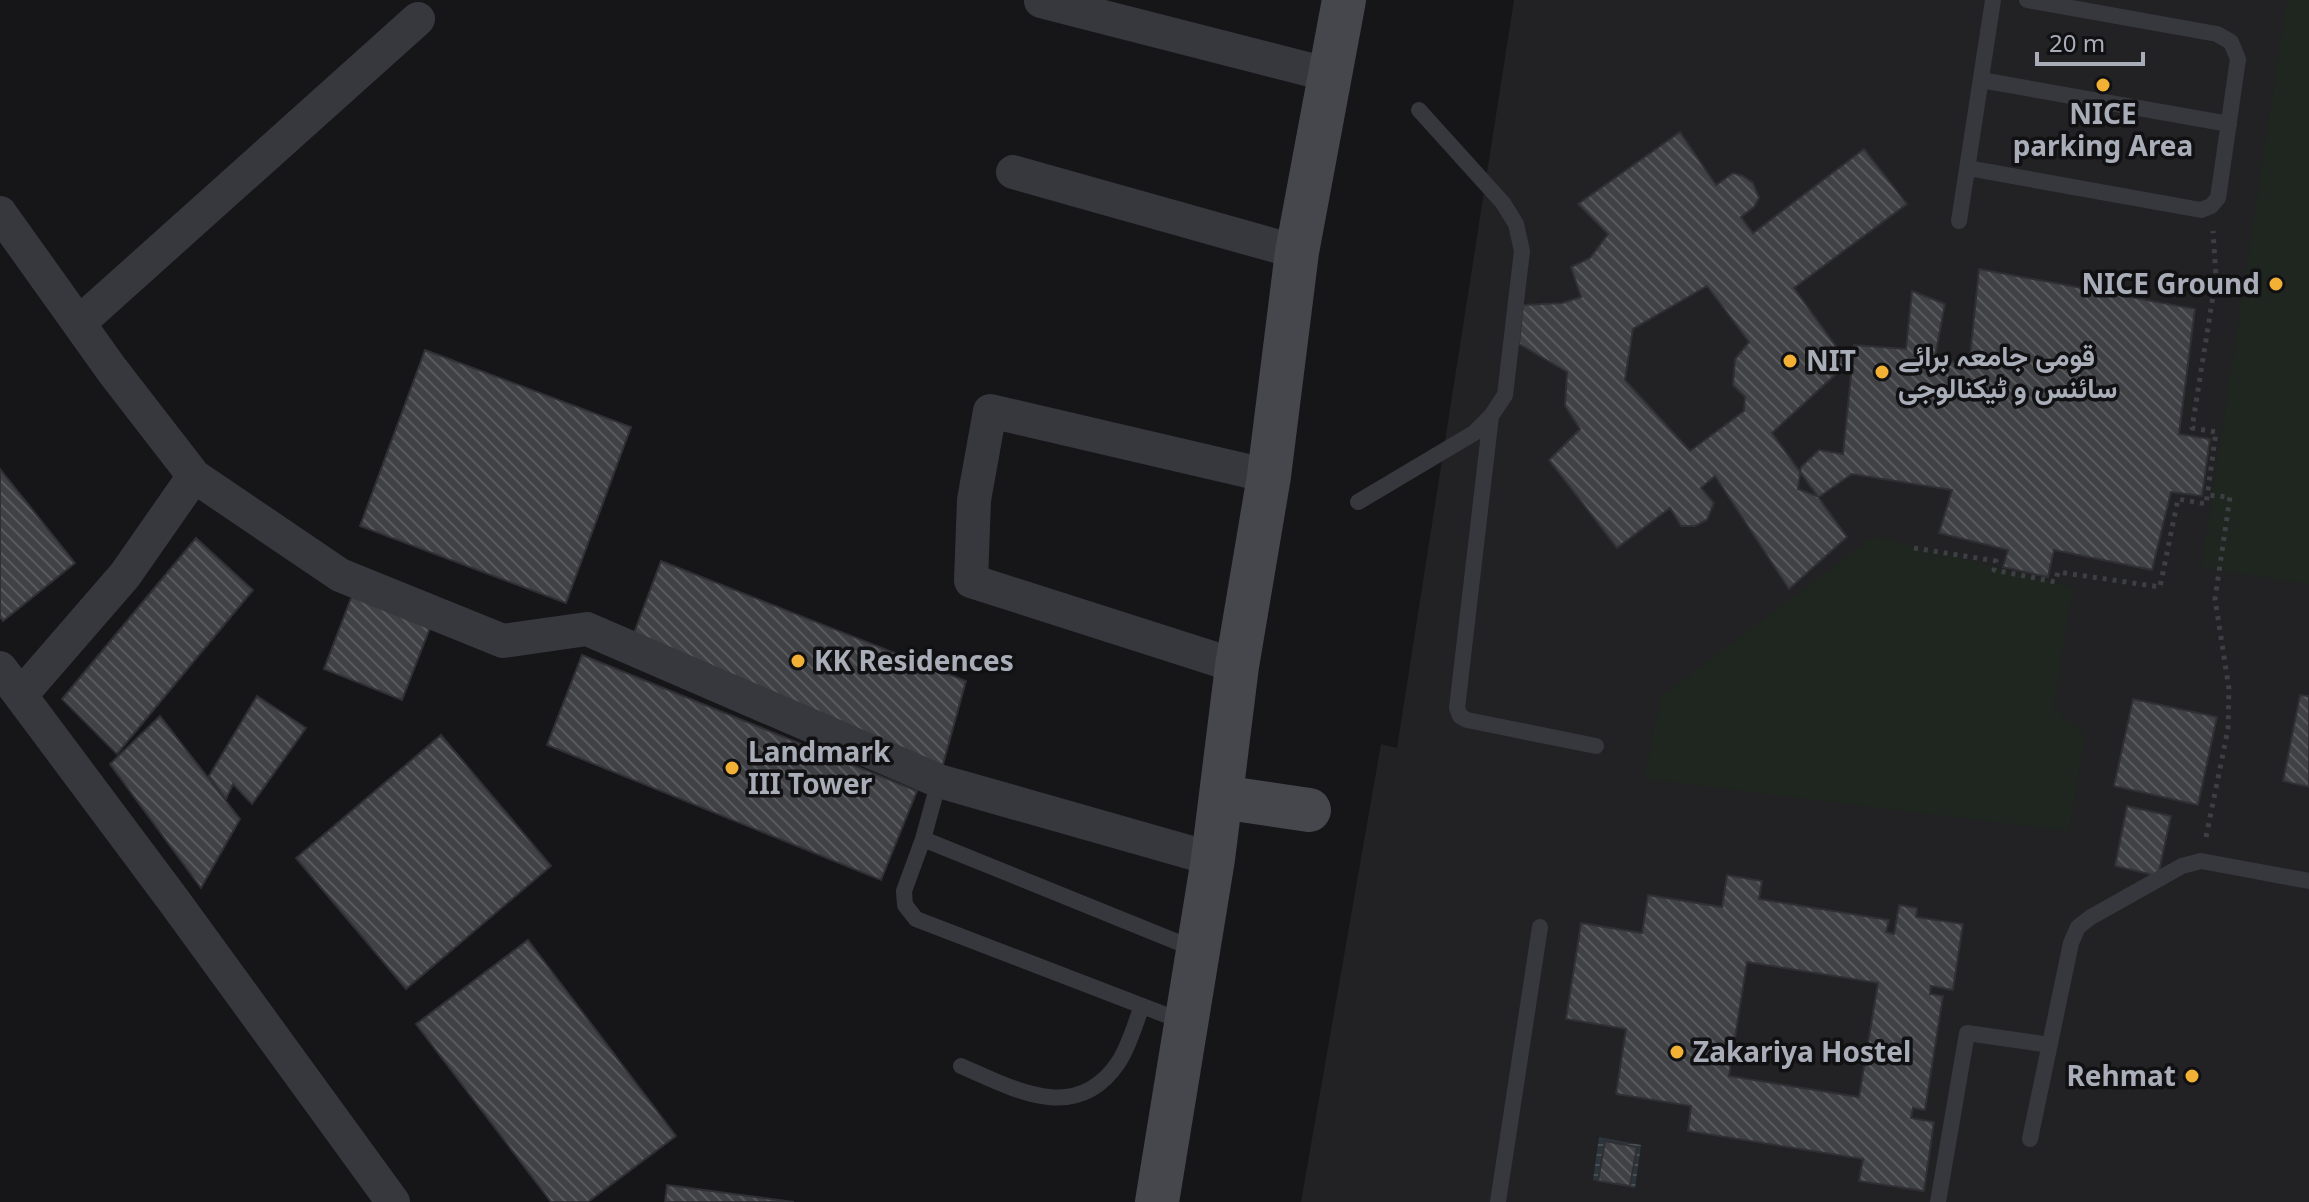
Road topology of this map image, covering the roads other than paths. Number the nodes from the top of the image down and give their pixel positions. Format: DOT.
graph roads {
  1 [pos="1344,0"];
  2 [pos="1993,0"];
  3 [pos="2027,0"];
  4 [pos="1041,1"];
  5 [pos="418,19"];
  6 [pos="1330,75"];
  7 [pos="1981,80"];
  8 [pos="1419,110"];
  9 [pos="2229,124"];
  10 [pos="1968,168"];
  11 [pos="1013,172"];
  12 [pos="0,213"];
  13 [pos="1959,221"];
  14 [pos="1297,252"];
  15 [pos="79,323"];
  16 [pos="1491,416"];
  17 [pos="194,476"];
  18 [pos="1269,476"];
  19 [pos="1358,502"];
  20 [pos="1237,666"];
  21 [pos="0,668"];
  22 [pos="21,695"];
  23 [pos="1596,746"];
  24 [pos="939,781"];
  25 [pos="1221,797"];
  26 [pos="1309,810"];
  27 [pos="923,839"];
  28 [pos="1213,859"];
  29 [pos="2309,881"];
  30 [pos="1540,927"];
  31 [pos="1198,950"];
  32 [pos="1142,1006"];
  33 [pos="1186,1023"];
  34 [pos="2050,1045"];
  35 [pos="961,1066"];
  36 [pos="2030,1139"];
  37 [pos="393,1202"];
  38 [pos="1157,1202"];
  39 [pos="1498,1202"];
  40 [pos="1938,1202"];
  1 -- 6 [label="main road"];
  2 -- 7 [label="lane"];
  3 -- 9 [label="lane"];
  4 -- 6 [label="street"];
  5 -- 15 [label="street"];
  6 -- 14 [label="main road"];
  7 -- 9 [label="lane"];
  7 -- 10 [label="lane"];
  8 -- 16 [label="lane"];
  9 -- 10 [label="lane"];
  10 -- 13 [label="lane"];
  11 -- 14 [label="street"];
  12 -- 15 [label="street"];
  14 -- 18 [label="main road"];
  15 -- 17 [label="street"];
  16 -- 19 [label="lane"];
  16 -- 23 [label="lane"];
  17 -- 22 [label="street"];
  17 -- 24 [label="street"];
  18 -- 20 [label="main road"];
  18 -- 20 [label="street"];
  20 -- 25 [label="main road"];
  21 -- 22 [label="street"];
  22 -- 37 [label="street"];
  24 -- 27 [label="lane"];
  24 -- 28 [label="street"];
  25 -- 26 [label="main road"];
  25 -- 28 [label="main road"];
  27 -- 31 [label="lane"];
  27 -- 32 [label="lane"];
  28 -- 31 [label="main road"];
  29 -- 34 [label="lane"];
  30 -- 39 [label="lane"];
  31 -- 33 [label="main road"];
  32 -- 33 [label="lane"];
  32 -- 35 [label="lane"];
  33 -- 38 [label="main road"];
  34 -- 36 [label="lane"];
  34 -- 40 [label="lane"];
}
